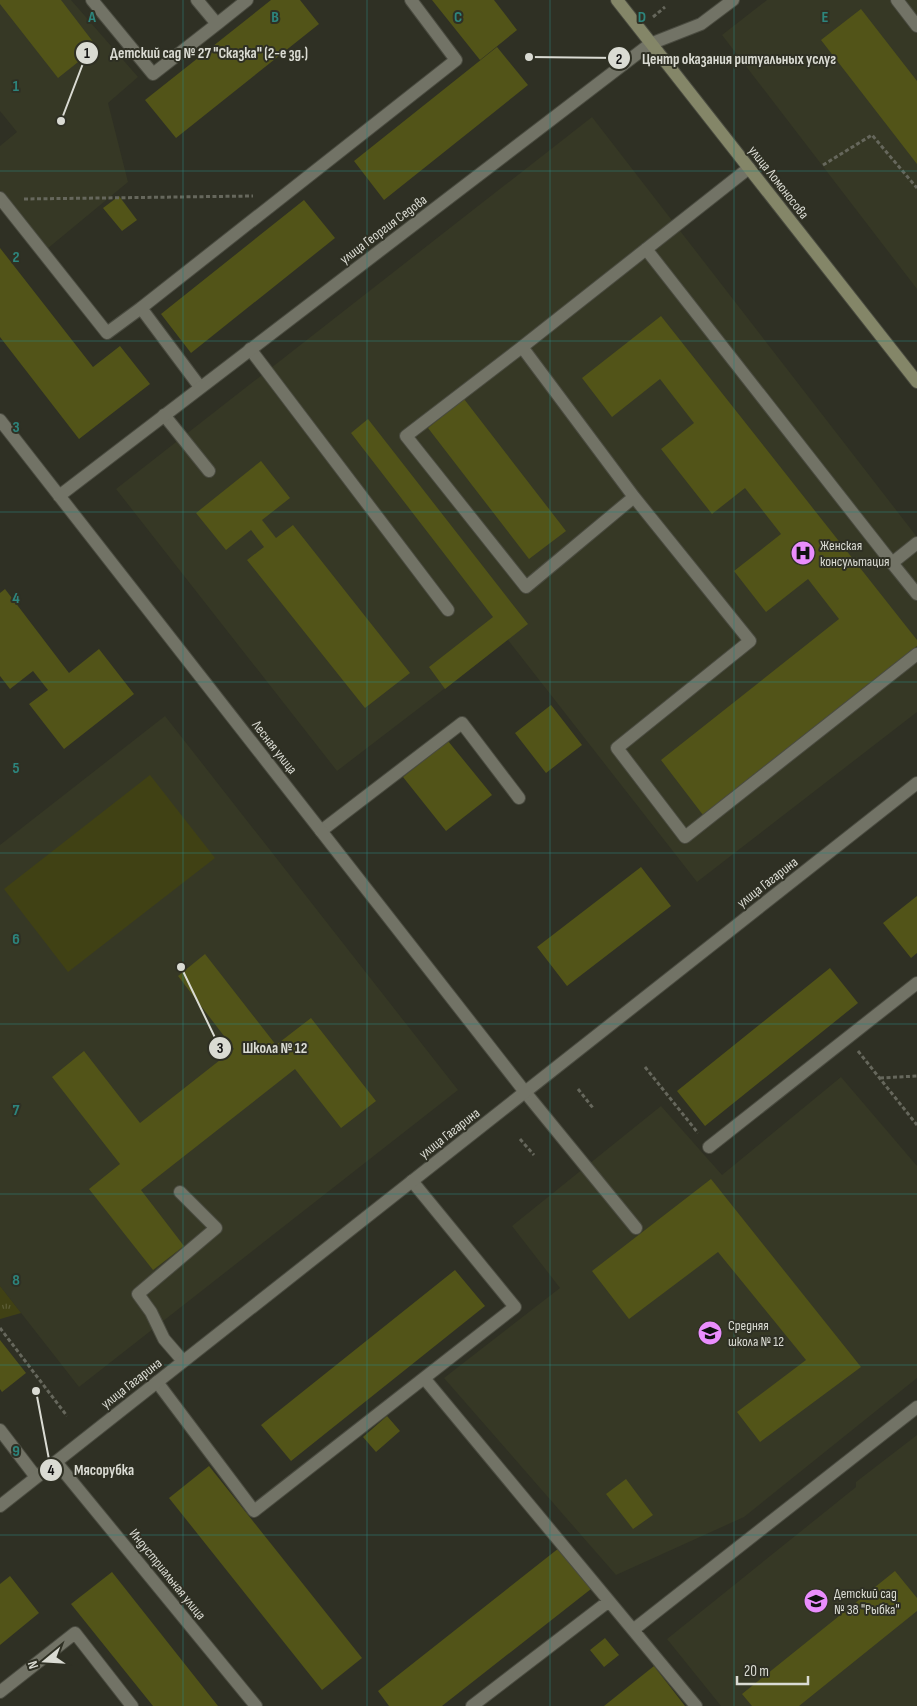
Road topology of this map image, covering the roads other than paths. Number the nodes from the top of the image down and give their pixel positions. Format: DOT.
graph roads {
  1 [pos="92,0"];
  2 [pos="197,0"];
  3 [pos="247,0"];
  4 [pos="410,0"];
  5 [pos="617,0"];
  6 [pos="733,0"];
  7 [pos="897,0"];
  8 [pos="217,24"];
  9 [pos="917,26"];
  10 [pos="650,44"];
  11 [pos="749,168"];
  12 [pos="0,199"];
  13 [pos="646,249"];
  14 [pos="141,308"];
  15 [pos="522,347"];
  16 [pos="250,349"];
  17 [pos="917,382"];
  18 [pos="200,387"];
  19 [pos="164,415"];
  20 [pos="0,420"];
  21 [pos="209,471"];
  22 [pos="59,496"];
  23 [pos="634,497"];
  24 [pos="917,543"];
  25 [pos="892,563"];
  26 [pos="917,594"];
  27 [pos="448,610"];
  28 [pos="917,654"];
  29 [pos="917,783"];
  30 [pos="519,798"];
  31 [pos="321,831"];
  32 [pos="917,983"];
  33 [pos="525,1092"];
  34 [pos="709,1147"];
  35 [pos="412,1181"];
  36 [pos="180,1192"];
  37 [pos="636,1228"];
  38 [pos="183,1362"];
  39 [pos="424,1378"];
  40 [pos="157,1382"];
  41 [pos="917,1407"];
  42 [pos="0,1430"];
  43 [pos="56,1462"];
  44 [pos="36,1478"];
  45 [pos="0,1506"];
  46 [pos="609,1601"];
  47 [pos="633,1630"];
  48 [pos="0,1692"];
  49 [pos="132,1706"];
  50 [pos="256,1706"];
  51 [pos="472,1706"];
  52 [pos="696,1706"];
  1 -- 8 [label="street"];
  2 -- 8 [label="street"];
  3 -- 8 [label="street"];
  4 -- 14 [label="street"];
  5 -- 10 [label="main road, улица Ломоносова"];
  6 -- 10 [label="street, улица Георгия Седова"];
  7 -- 9 [label="street"];
  10 -- 11 [label="main road, улица Ломоносова"];
  10 -- 16 [label="street, улица Георгия Седова"];
  11 -- 13 [label="street"];
  11 -- 17 [label="main road, улица Ломоносова"];
  12 -- 14 [label="street"];
  13 -- 15 [label="street"];
  13 -- 25 [label="street"];
  14 -- 18 [label="street"];
  15 -- 23 [label="street"];
  15 -- 23 [label="street"];
  16 -- 18 [label="street, улица Георгия Седова"];
  16 -- 27 [label="street"];
  18 -- 19 [label="street, улица Георгия Седова"];
  19 -- 21 [label="street"];
  19 -- 22 [label="street, улица Георгия Седова"];
  20 -- 22 [label="street, Лесная улица"];
  22 -- 31 [label="street, Лесная улица"];
  23 -- 28 [label="street"];
  24 -- 25 [label="street"];
  25 -- 26 [label="street"];
  29 -- 33 [label="street, улица Гагарина"];
  30 -- 31 [label="street"];
  31 -- 33 [label="street, Лесная улица"];
  32 -- 34 [label="street"];
  33 -- 35 [label="street, улица Гагарина"];
  33 -- 37 [label="street, Лесная улица"];
  35 -- 38 [label="street, улица Гагарина"];
  35 -- 39 [label="street"];
  36 -- 38 [label="street"];
  38 -- 40 [label="street, улица Гагарина"];
  39 -- 40 [label="street"];
  39 -- 46 [label="street"];
  40 -- 43 [label="street, улица Гагарина"];
  41 -- 47 [label="street"];
  42 -- 44 [label="street"];
  43 -- 44 [label="street, улица Гагарина"];
  43 -- 50 [label="street, Индустриальная улица"];
  44 -- 45 [label="street, улица Гагарина"];
  46 -- 47 [label="street"];
  46 -- 51 [label="street"];
  47 -- 52 [label="street"];
  48 -- 49 [label="street"];
}
